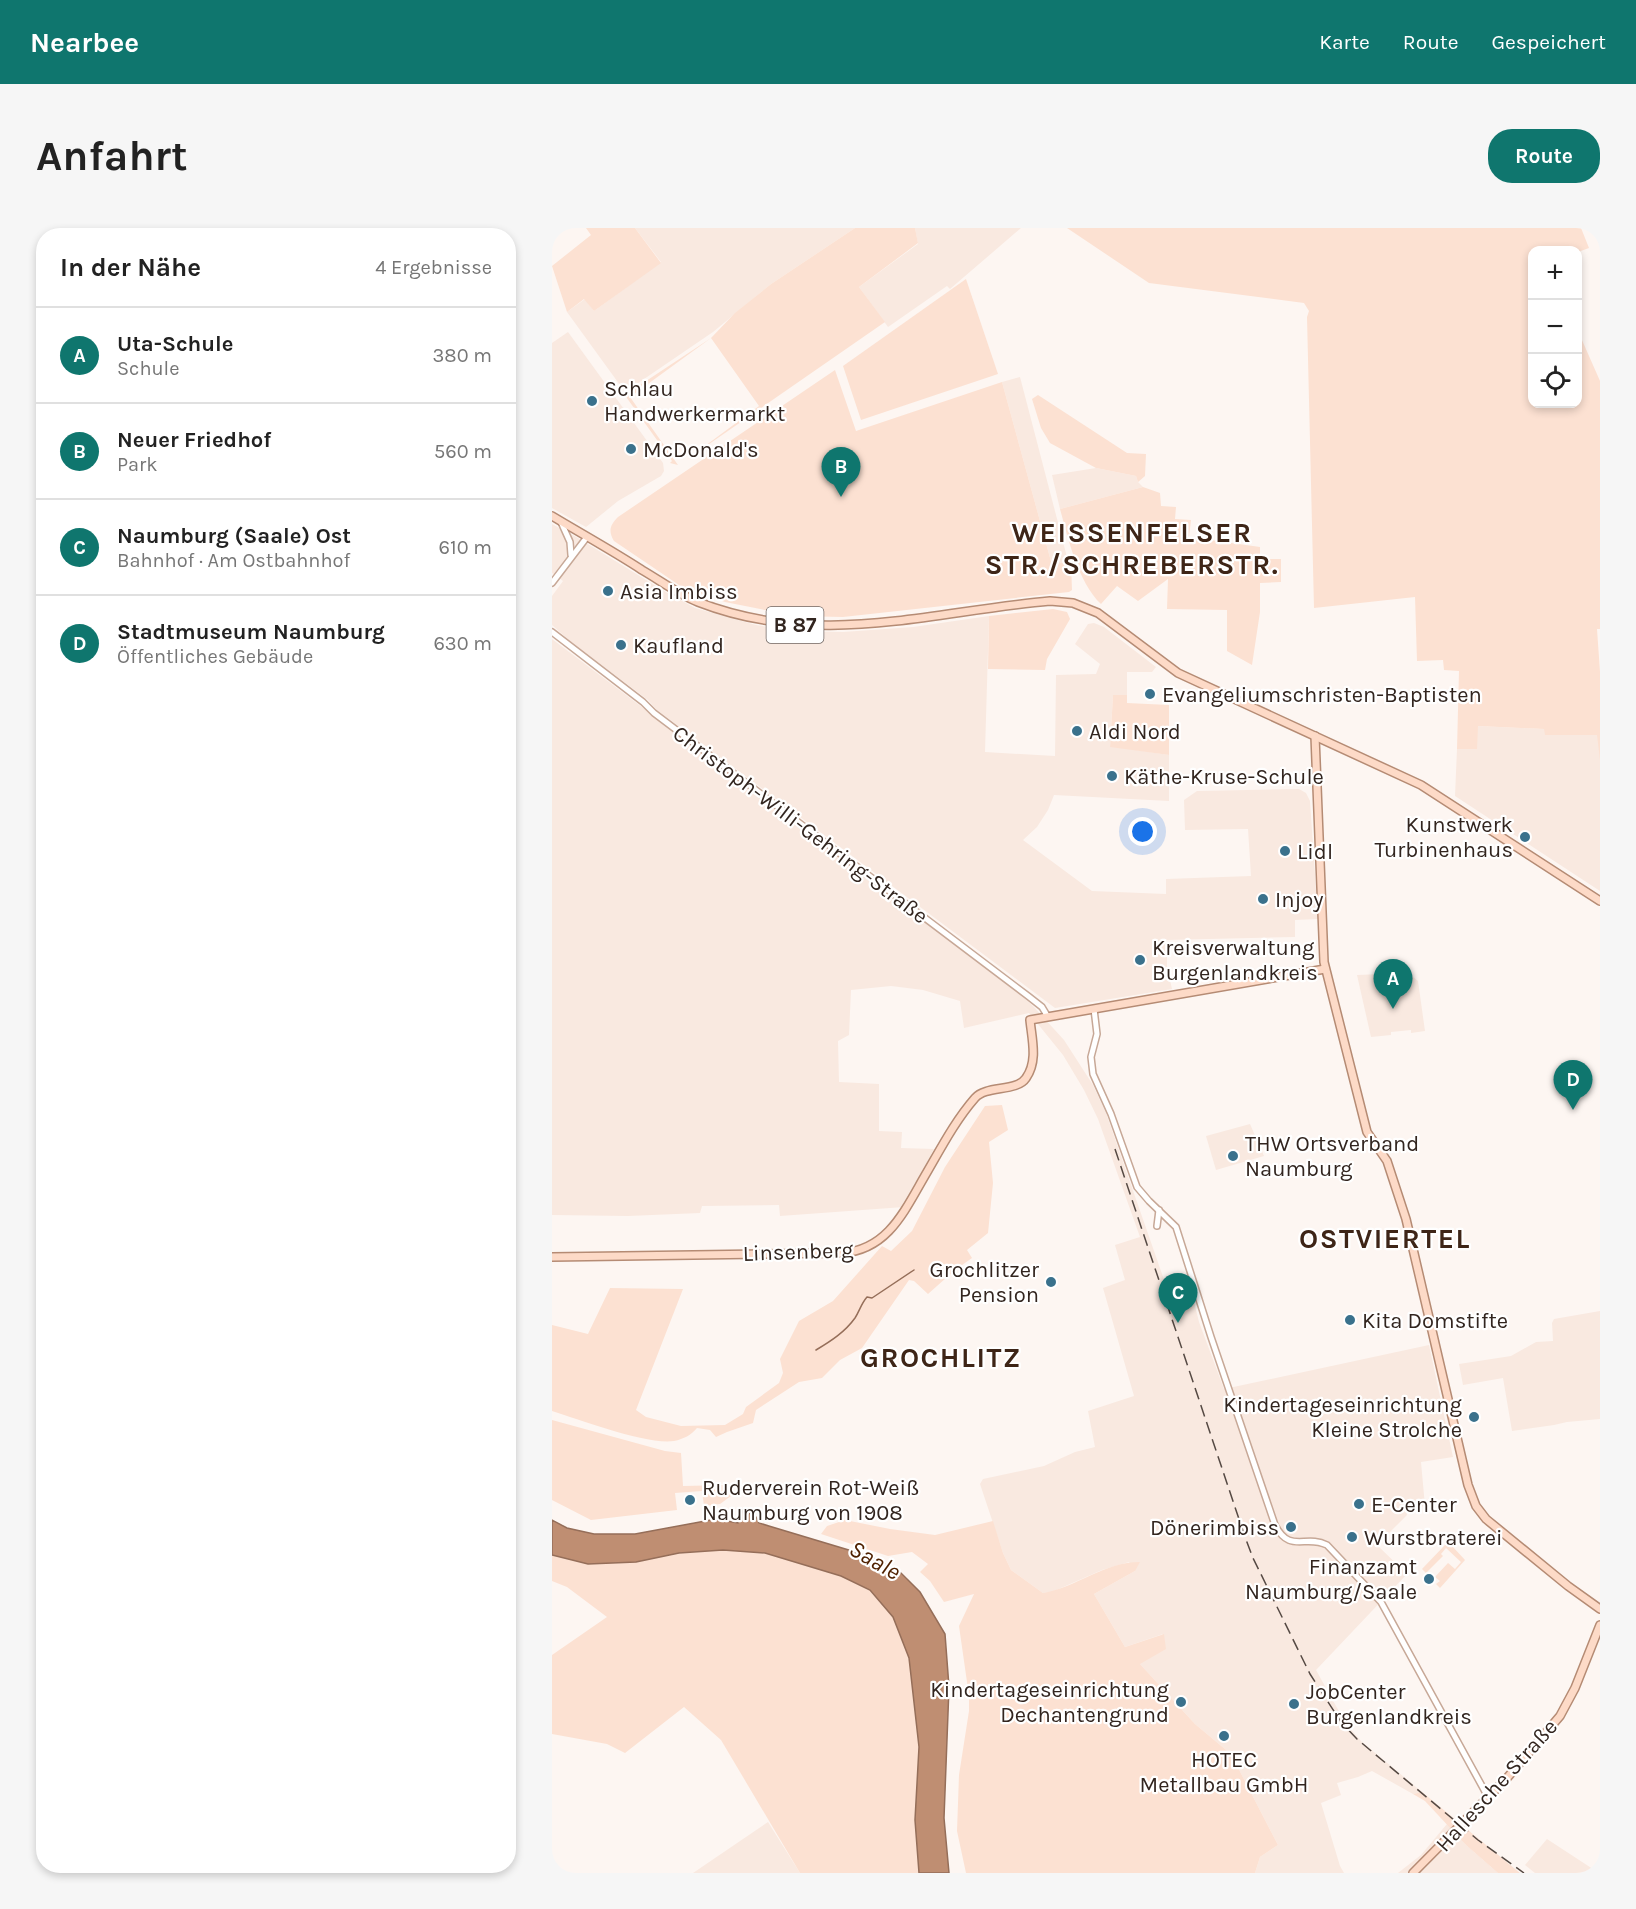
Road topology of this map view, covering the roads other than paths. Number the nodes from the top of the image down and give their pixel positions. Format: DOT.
graph roads {
  1 [pos="552,516"];
  2 [pos="560,520"];
  3 [pos="587,537"];
  4 [pos="571,556"];
  5 [pos="552,583"];
  6 [pos="552,632"];
  7 [pos="1315,736"];
  8 [pos="1600,901"];
  9 [pos="1325,969"];
  10 [pos="1094,1009"];
  11 [pos="1048,1017"];
  12 [pos="1159,1210"];
  13 [pos="1157,1226"];
  14 [pos="552,1257"];
  15 [pos="1600,1609"];
  16 [pos="1600,1625"];
  17 [pos="1488,1797"];
  18 [pos="1413,1873"];
  1 -- 2 [label="main road, B 87"];
  2 -- 3 [label="main road, B 87"];
  2 -- 4 [label="street"];
  3 -- 4 [label="street"];
  3 -- 7 [label="main road, B 87"];
  4 -- 5 [label="street"];
  6 -- 11 [label="street, Christoph-Willi-Gehring-Straße"];
  7 -- 8 [label="main road, B 87"];
  7 -- 9 [label="main road"];
  9 -- 10 [label="main road"];
  9 -- 15 [label="main road"];
  10 -- 11 [label="main road"];
  10 -- 12 [label="street"];
  11 -- 14 [label="main road, Linsenberg"];
  12 -- 13 [label="street"];
  12 -- 17 [label="street"];
  16 -- 17 [label="main road, Hallesche Straße"];
  17 -- 18 [label="main road, Hallesche Straße"];
}
